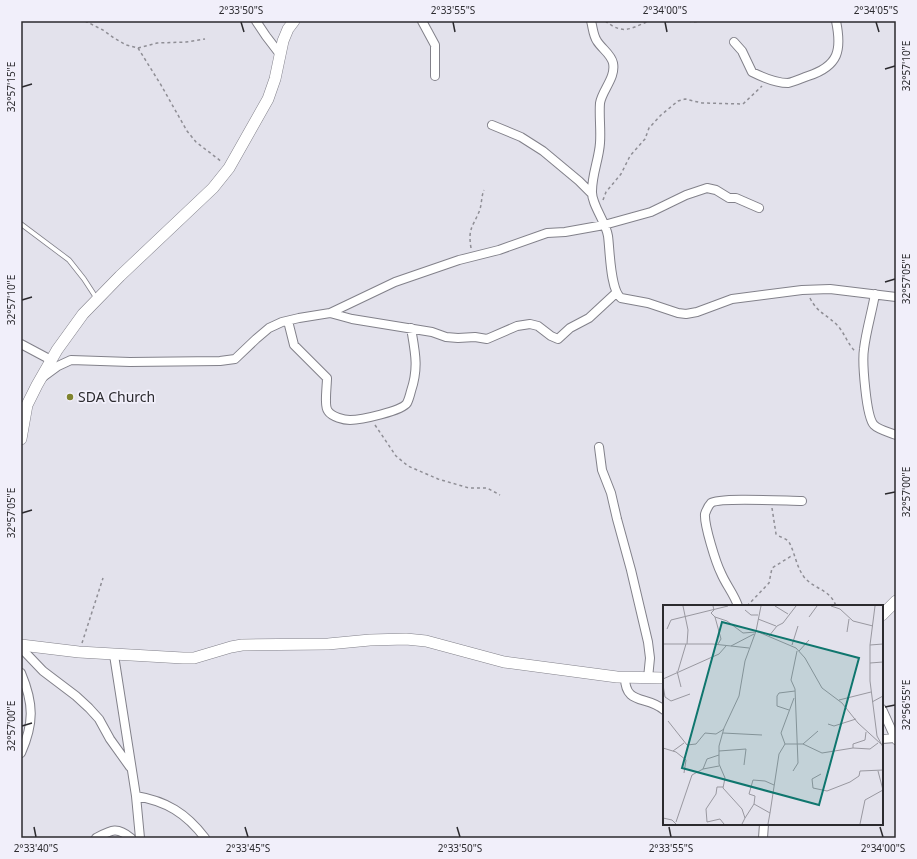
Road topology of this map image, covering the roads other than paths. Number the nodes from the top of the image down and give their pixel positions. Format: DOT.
graph roads {
  1 [pos="256,21"];
  2 [pos="294,21"];
  3 [pos="422,21"];
  4 [pos="592,21"];
  5 [pos="836,21"];
  6 [pos="734,42"];
  7 [pos="279,53"];
  8 [pos="435,76"];
  9 [pos="492,124"];
  10 [pos="591,193"];
  11 [pos="759,208"];
  12 [pos="21,224"];
  13 [pos="604,225"];
  14 [pos="616,293"];
  15 [pos="875,294"];
  16 [pos="896,297"];
  17 [pos="97,299"];
  18 [pos="330,313"];
  19 [pos="288,321"];
  20 [pos="411,328"];
  21 [pos="21,344"];
  22 [pos="51,360"];
  23 [pos="40,379"];
  24 [pos="23,412"];
  25 [pos="896,435"];
  26 [pos="21,439"];
  27 [pos="599,447"];
  28 [pos="802,501"];
  29 [pos="896,601"];
  30 [pos="737,605"];
  31 [pos="883,614"];
  32 [pos="21,646"];
  33 [pos="114,655"];
  34 [pos="21,673"];
  35 [pos="625,677"];
  36 [pos="648,678"];
  37 [pos="663,678"];
  38 [pos="663,709"];
  39 [pos="883,711"];
  40 [pos="883,739"];
  41 [pos="895,739"];
  42 [pos="21,753"];
  43 [pos="132,770"];
  44 [pos="136,796"];
  45 [pos="764,825"];
  46 [pos="96,838"];
  47 [pos="131,838"];
  48 [pos="140,838"];
  49 [pos="205,838"];
  50 [pos="763,838"];
  1 -- 7 [label="street"];
  2 -- 7 [label="street"];
  3 -- 8 [label="street"];
  4 -- 10 [label="street"];
  5 -- 6 [label="street"];
  7 -- 17 [label="street"];
  9 -- 10 [label="street"];
  10 -- 13 [label="street"];
  11 -- 13 [label="street"];
  12 -- 17 [label="lane"];
  13 -- 14 [label="street"];
  13 -- 18 [label="street"];
  14 -- 15 [label="street"];
  14 -- 20 [label="street"];
  15 -- 16 [label="street"];
  15 -- 25 [label="street"];
  17 -- 22 [label="street"];
  18 -- 19 [label="street"];
  18 -- 20 [label="street"];
  19 -- 20 [label="street"];
  19 -- 23 [label="street"];
  21 -- 22 [label="street"];
  22 -- 23 [label="street"];
  23 -- 24 [label="street"];
  24 -- 26 [label="street"];
  27 -- 36 [label="street"];
  28 -- 30 [label="street"];
  29 -- 31 [label="street"];
  32 -- 33 [label="street"];
  32 -- 43 [label="street"];
  33 -- 35 [label="street"];
  33 -- 43 [label="street"];
  34 -- 42 [label="street"];
  35 -- 36 [label="street"];
  35 -- 38 [label="street"];
  36 -- 37 [label="street"];
  39 -- 41 [label="street"];
  40 -- 41 [label="street"];
  43 -- 44 [label="street"];
  44 -- 48 [label="street"];
  44 -- 49 [label="street"];
  45 -- 50 [label="street"];
  46 -- 47 [label="street"];
}
